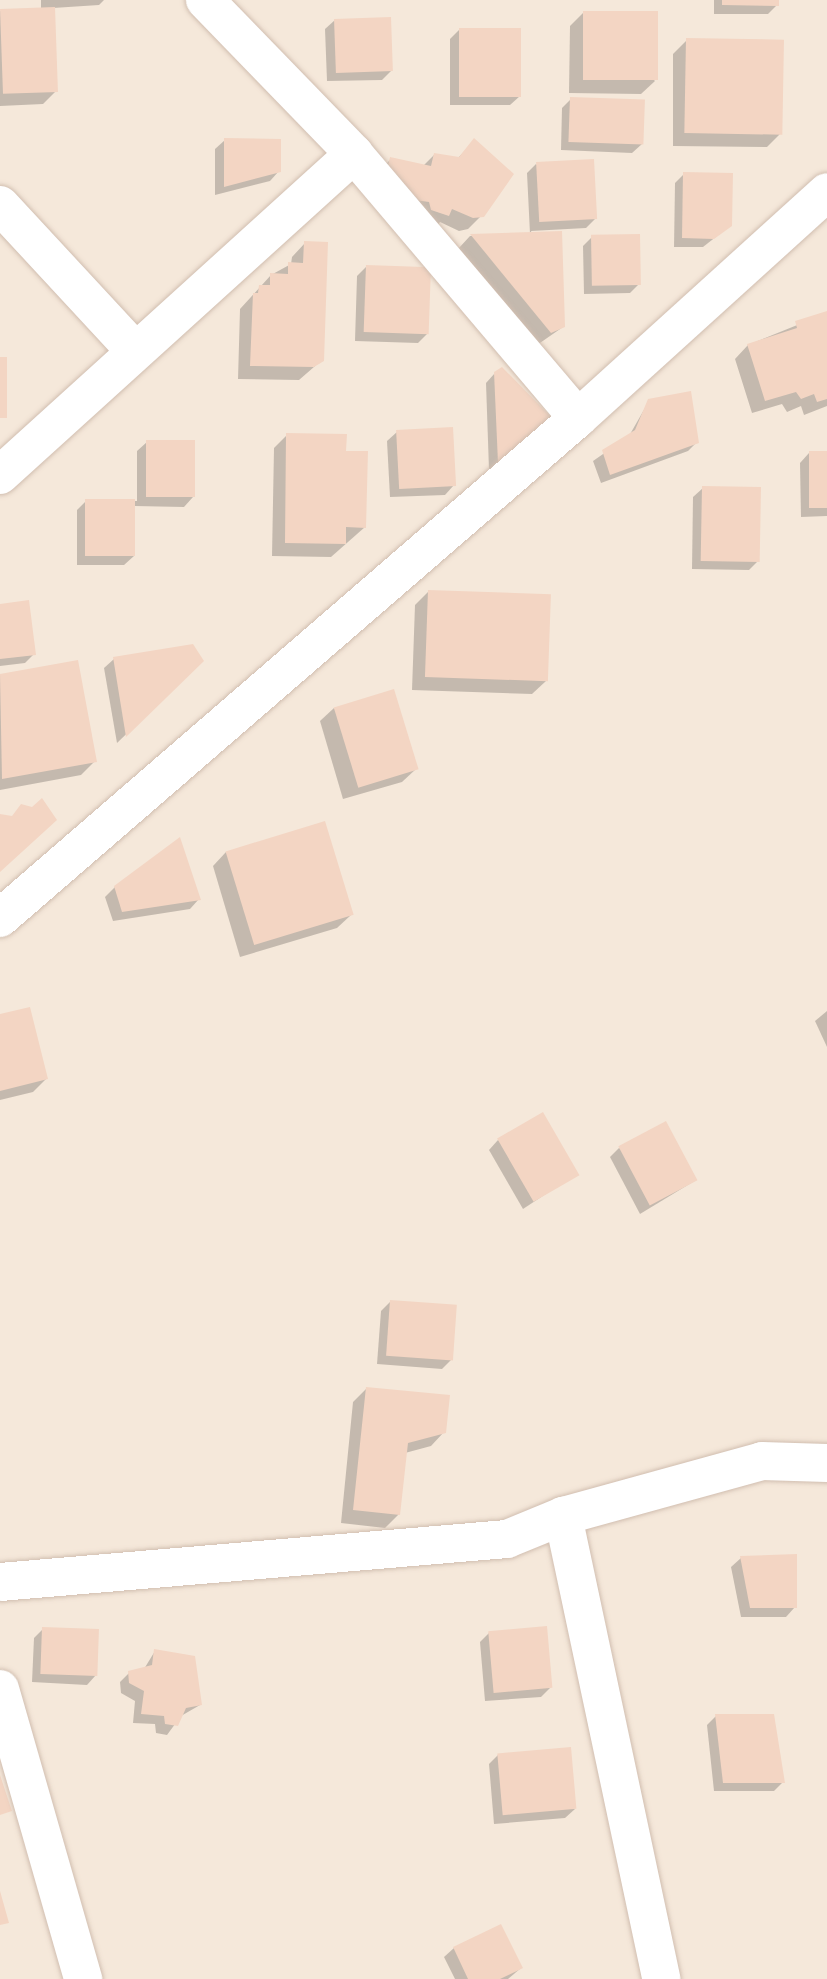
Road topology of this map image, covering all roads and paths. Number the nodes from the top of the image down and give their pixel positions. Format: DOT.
graph roads {
  1 [pos="205,0"];
  2 [pos="354,154"];
  3 [pos="827,192"];
  4 [pos="0,205"];
  5 [pos="135,351"];
  6 [pos="578,418"];
  7 [pos="0,475"];
  8 [pos="0,918"];
  9 [pos="827,1463"];
  10 [pos="564,1516"];
  11 [pos="0,1582"];
  12 [pos="0,1689"];
  13 [pos="83,1979"];
  14 [pos="661,1979"];
  1 -- 2 [label="street"];
  2 -- 5 [label="street"];
  2 -- 6 [label="street"];
  3 -- 6 [label="street"];
  4 -- 5 [label="street"];
  5 -- 7 [label="street"];
  6 -- 8 [label="street"];
  9 -- 10 [label="street"];
  10 -- 11 [label="street"];
  10 -- 14 [label="street"];
  12 -- 13 [label="street"];
}
